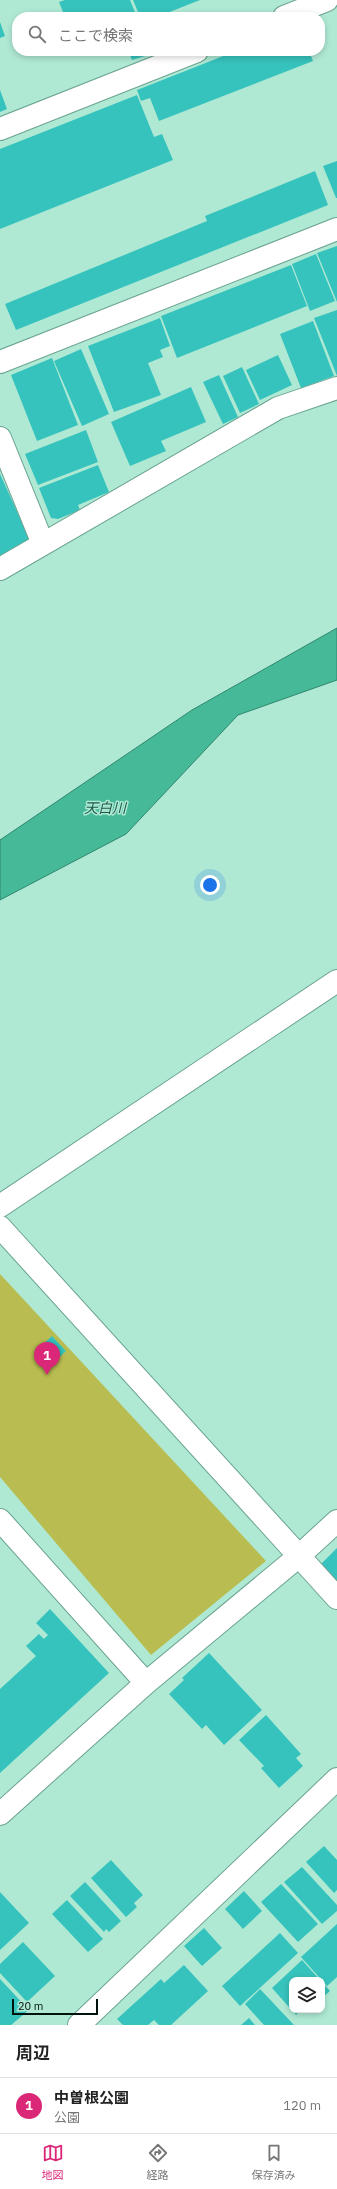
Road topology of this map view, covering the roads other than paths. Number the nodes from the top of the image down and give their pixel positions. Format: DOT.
graph roads {
  1 [pos="327,0"];
  2 [pos="297,12"];
  3 [pos="185,56"];
  4 [pos="0,129"];
  5 [pos="337,229"];
  6 [pos="0,362"];
  7 [pos="337,388"];
  8 [pos="0,438"];
  9 [pos="43,544"];
  10 [pos="0,569"];
  11 [pos="337,981"];
  12 [pos="0,1206"];
  13 [pos="0,1226"];
  14 [pos="0,1520"];
  15 [pos="337,1521"];
  16 [pos="299,1556"];
  17 [pos="337,1598"];
  18 [pos="146,1683"];
  19 [pos="337,1779"];
  20 [pos="0,1814"];
  21 [pos="79,2025"];
  1 -- 2 [label="street"];
  3 -- 4 [label="street"];
  5 -- 6 [label="street"];
  7 -- 9 [label="street"];
  8 -- 9 [label="street"];
  9 -- 10 [label="street"];
  11 -- 12 [label="street"];
  13 -- 16 [label="street"];
  14 -- 18 [label="street"];
  15 -- 16 [label="street"];
  16 -- 17 [label="street"];
  16 -- 18 [label="street"];
  18 -- 20 [label="street"];
  19 -- 21 [label="street"];
}
